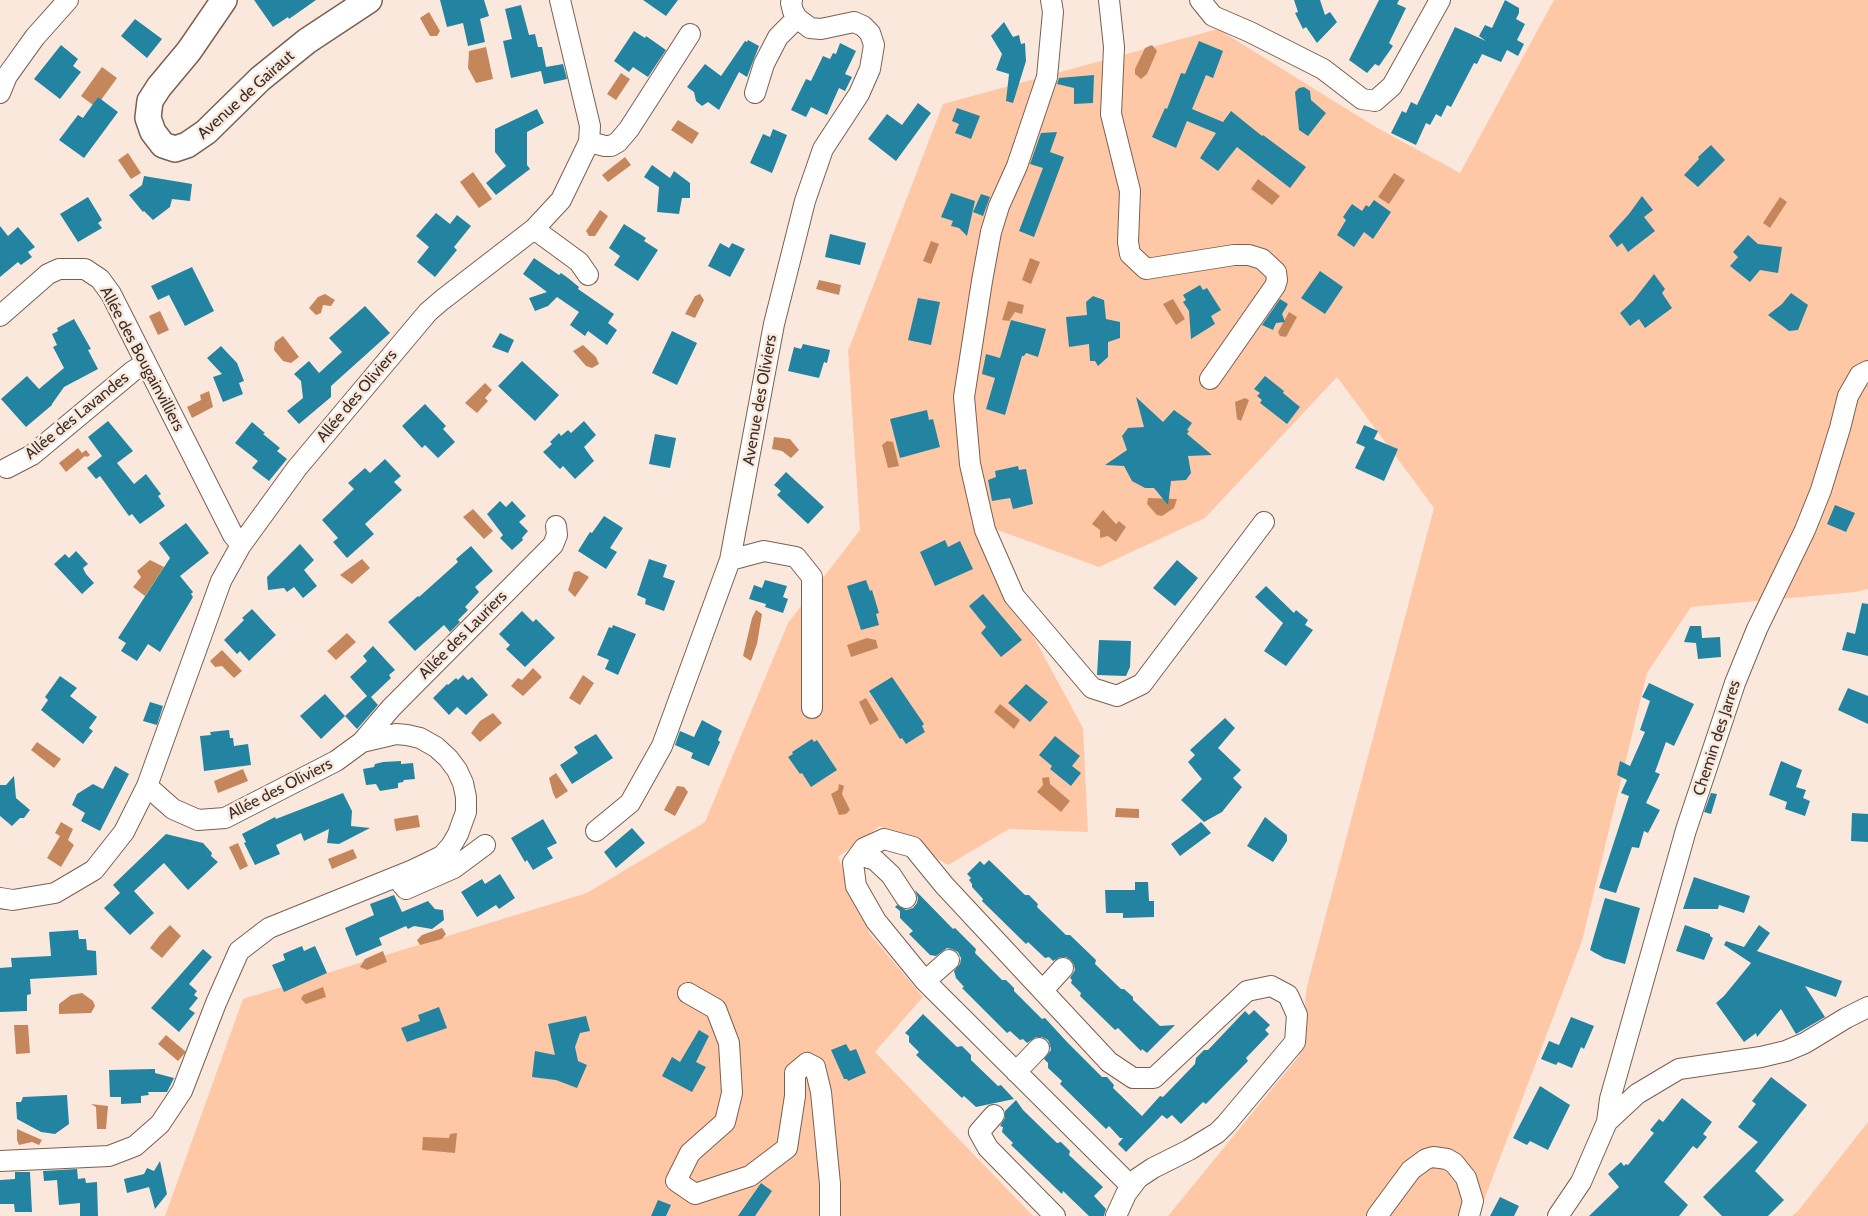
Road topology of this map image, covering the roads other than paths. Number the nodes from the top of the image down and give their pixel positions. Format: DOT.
graph roads {
  1 [pos="68,0"];
  2 [pos="224,0"];
  3 [pos="369,0"];
  4 [pos="560,0"];
  5 [pos="1051,0"];
  6 [pos="1109,0"];
  7 [pos="1200,0"];
  8 [pos="1440,0"];
  9 [pos="794,9"];
  10 [pos="690,34"];
  11 [pos="0,93"];
  12 [pos="755,93"];
  13 [pos="589,142"];
  14 [pos="534,228"];
  15 [pos="588,275"];
  16 [pos="0,316"];
  17 [pos="146,363"];
  18 [pos="1868,371"];
  19 [pos="1210,379"];
  20 [pos="7,468"];
  21 [pos="1264,522"];
  22 [pos="556,526"];
  23 [pos="241,545"];
  24 [pos="730,560"];
  25 [pos="812,708"];
  26 [pos="362,742"];
  27 [pos="147,786"];
  28 [pos="596,832"];
  29 [pos="485,844"];
  30 [pos="859,855"];
  31 [pos="396,877"];
  32 [pos="0,898"];
  33 [pos="906,898"];
  34 [pos="949,960"];
  35 [pos="1063,968"];
  36 [pos="925,981"];
  37 [pos="1042,990"];
  38 [pos="688,993"];
  39 [pos="1868,1007"];
  40 [pos="1039,1048"];
  41 [pos="1016,1072"];
  42 [pos="994,1115"];
  43 [pos="1607,1122"];
  44 [pos="0,1161"];
  45 [pos="1131,1186"];
  46 [pos="830,1216"];
  47 [pos="1055,1216"];
  48 [pos="1116,1216"];
  49 [pos="1377,1216"];
  50 [pos="1469,1216"];
  51 [pos="1558,1216"];
  1 -- 11 [label="street"];
  2 -- 3 [label="street, Avenue de Gairaut"];
  4 -- 13 [label="street, Allée des Oliviers"];
  5 -- 21 [label="street"];
  6 -- 19 [label="street"];
  7 -- 8 [label="street"];
  9 -- 12 [label="street"];
  9 -- 24 [label="street, Avenue des Oliviers"];
  10 -- 13 [label="street"];
  13 -- 14 [label="street, Allée des Oliviers"];
  14 -- 15 [label="street"];
  14 -- 23 [label="street, Allée des Oliviers"];
  16 -- 17 [label="street, Allée des Bougainvilliers"];
  17 -- 20 [label="street, Allée des Lavandes"];
  17 -- 23 [label="street, Allée des Bougainvilliers"];
  18 -- 43 [label="street, Chemin des Jarres"];
  22 -- 26 [label="street, Allée des Lauriers"];
  23 -- 27 [label="street, Allée des Oliviers"];
  24 -- 25 [label="street"];
  24 -- 28 [label="street, Avenue des Oliviers"];
  26 -- 27 [label="street, Allée des Oliviers"];
  26 -- 31 [label="street, Allée des Oliviers"];
  27 -- 32 [label="street"];
  29 -- 31 [label="street"];
  30 -- 33 [label="street"];
  30 -- 36 [label="street"];
  30 -- 37 [label="street"];
  31 -- 44 [label="street, Allée des Oliviers"];
  34 -- 36 [label="street"];
  35 -- 37 [label="street"];
  36 -- 41 [label="street"];
  37 -- 45 [label="street"];
  38 -- 46 [label="street"];
  39 -- 43 [label="street"];
  40 -- 41 [label="street"];
  41 -- 45 [label="street"];
  42 -- 47 [label="street"];
  43 -- 51 [label="street"];
  45 -- 48 [label="street"];
  49 -- 50 [label="street"];
}
